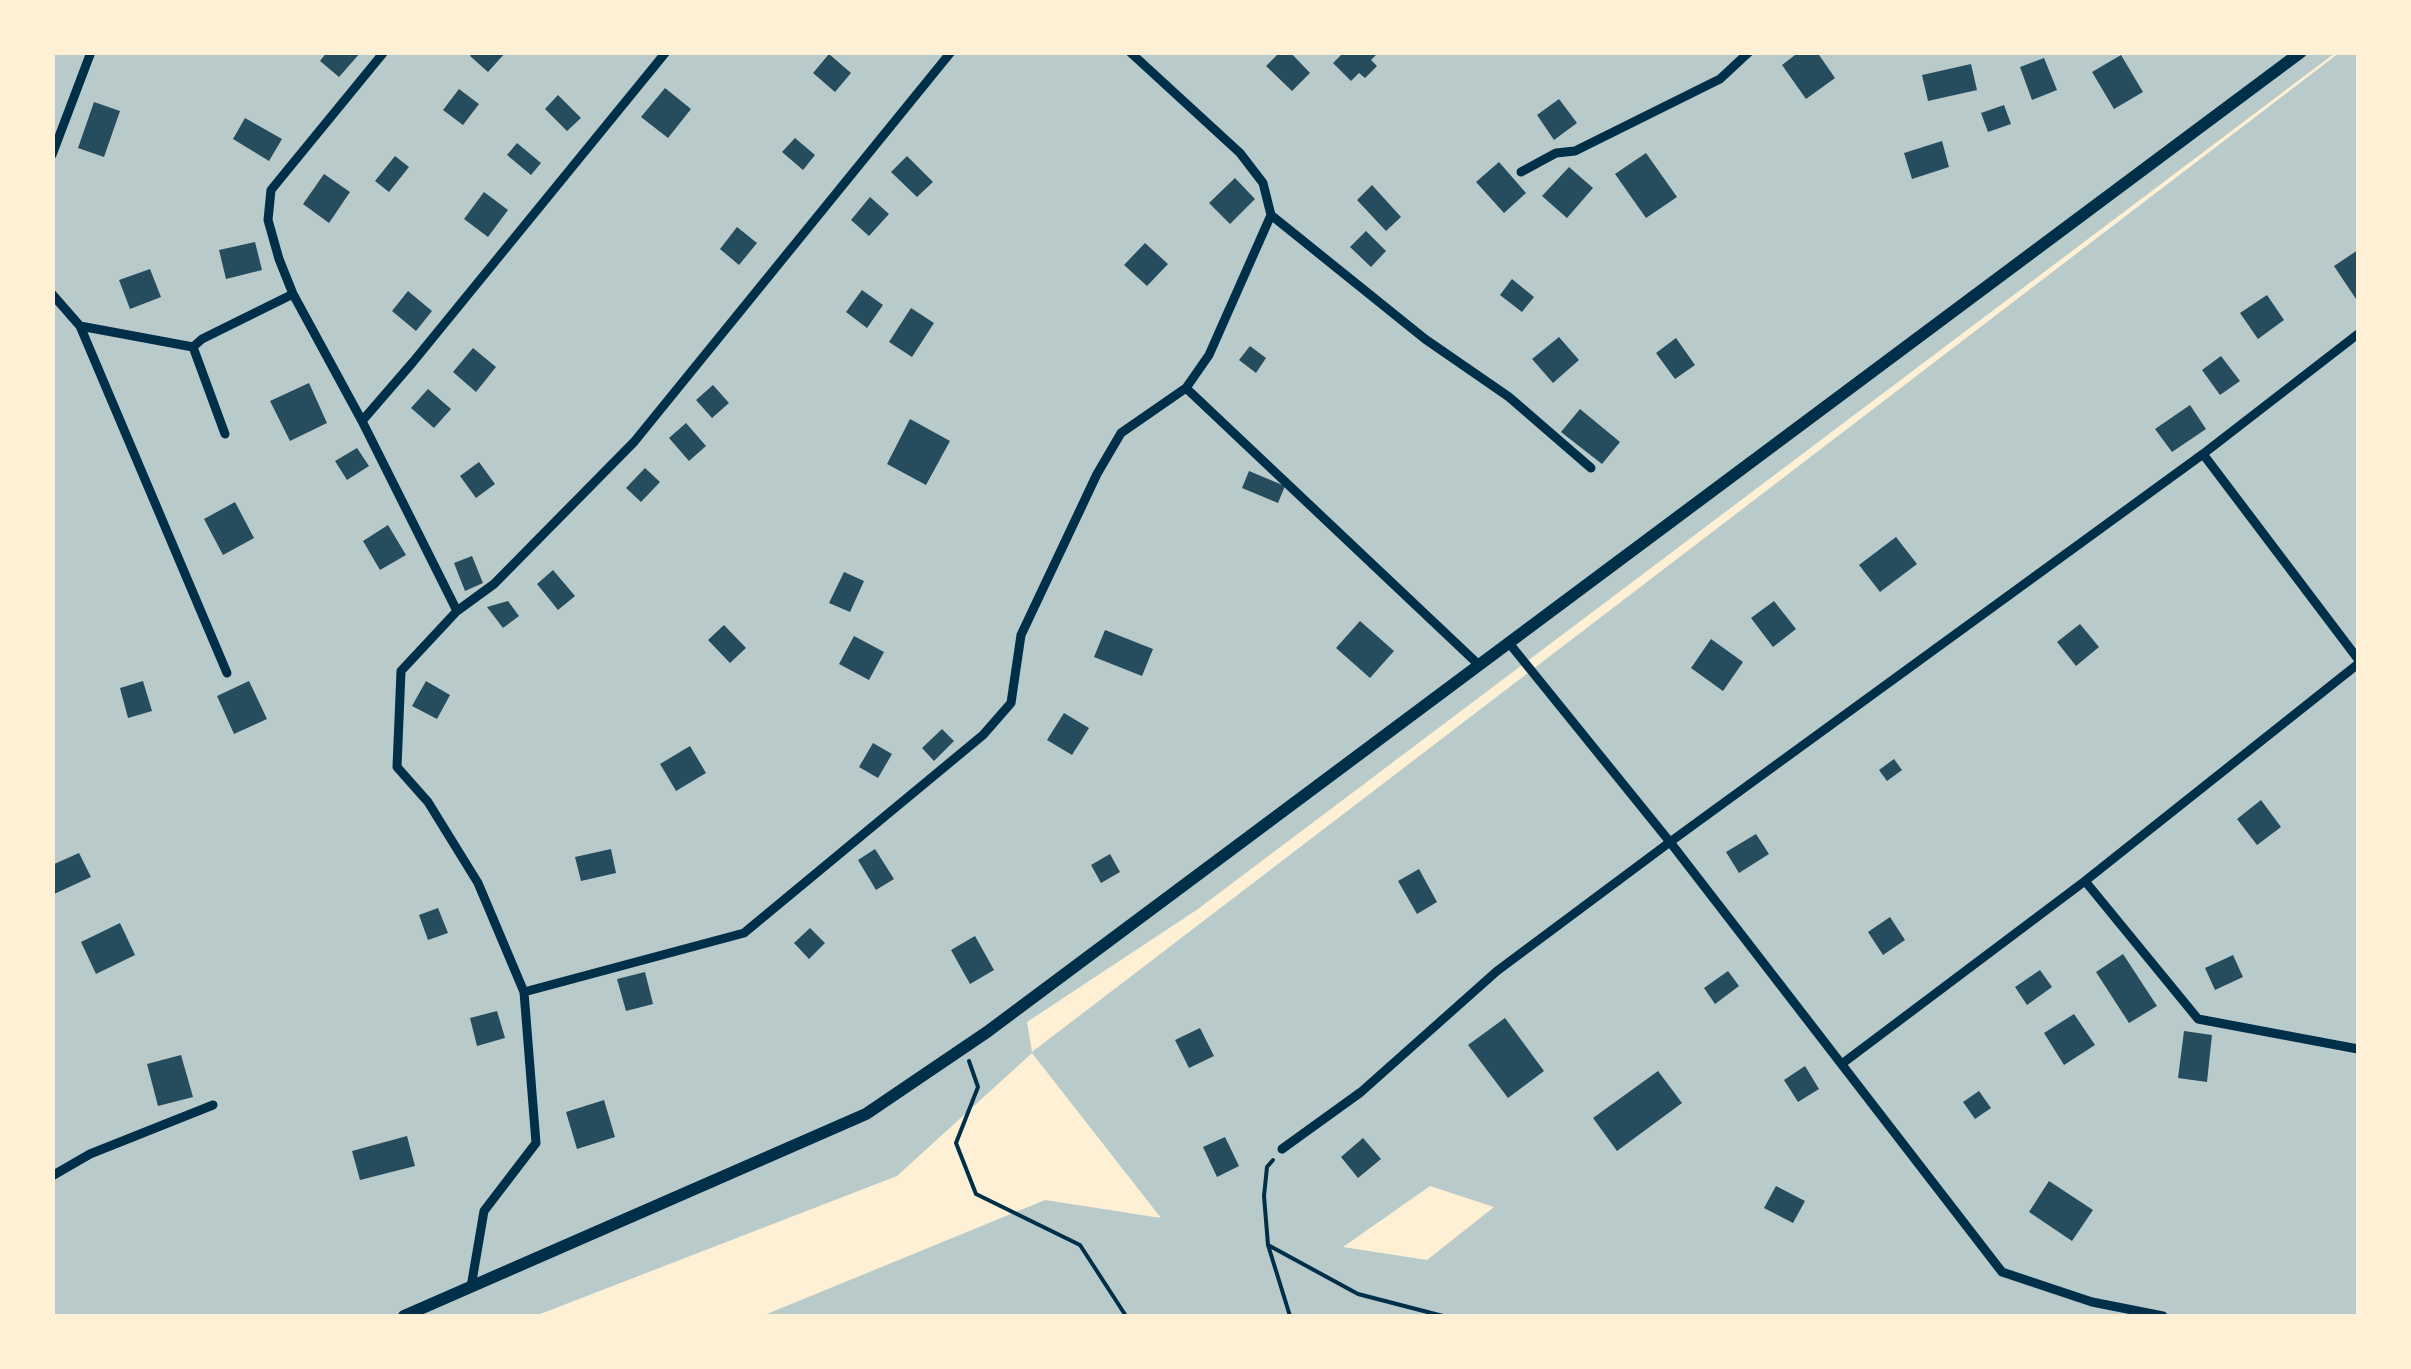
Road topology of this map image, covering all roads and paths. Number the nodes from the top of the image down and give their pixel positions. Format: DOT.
graph roads {
  1 [pos="91,52"];
  2 [pos="384,52"];
  3 [pos="666,52"];
  4 [pos="950,52"];
  5 [pos="1130,52"];
  6 [pos="1748,52"];
  7 [pos="2301,52"];
  8 [pos="52,155"];
  9 [pos="1521,172"];
  10 [pos="1270,215"];
  11 [pos="52,294"];
  12 [pos="293,294"];
  13 [pos="80,326"];
  14 [pos="2358,334"];
  15 [pos="193,347"];
  16 [pos="1186,388"];
  17 [pos="362,421"];
  18 [pos="225,434"];
  19 [pos="2204,454"];
  20 [pos="1591,468"];
  21 [pos="457,611"];
  22 [pos="1509,642"];
  23 [pos="2358,661"];
  24 [pos="1479,664"];
  25 [pos="228,673"];
  26 [pos="1670,842"];
  27 [pos="2085,881"];
  28 [pos="524,992"];
  29 [pos="964,1048"];
  30 [pos="2358,1049"];
  31 [pos="1843,1064"];
  32 [pos="213,1106"];
  33 [pos="1282,1149"];
  34 [pos="52,1176"];
  35 [pos="1268,1244"];
  36 [pos="471,1287"];
  37 [pos="404,1316"];
  38 [pos="1126,1316"];
  39 [pos="1290,1316"];
  40 [pos="1443,1316"];
  41 [pos="2162,1316"];
  1 -- 8 [label="street"];
  2 -- 12 [label="street"];
  3 -- 17 [label="street"];
  4 -- 21 [label="street"];
  5 -- 10 [label="street"];
  6 -- 9 [label="street"];
  7 -- 22 [label="main road"];
  10 -- 16 [label="street"];
  10 -- 20 [label="street"];
  11 -- 13 [label="street"];
  12 -- 15 [label="street"];
  12 -- 17 [label="street"];
  13 -- 15 [label="street"];
  13 -- 25 [label="street"];
  14 -- 19 [label="street"];
  15 -- 18 [label="street"];
  16 -- 24 [label="street"];
  16 -- 28 [label="street"];
  17 -- 21 [label="street"];
  19 -- 23 [label="street"];
  19 -- 26 [label="street"];
  21 -- 28 [label="street"];
  22 -- 24 [label="main road"];
  22 -- 26 [label="street"];
  23 -- 27 [label="street"];
  24 -- 29 [label="main road"];
  26 -- 31 [label="street"];
  26 -- 33 [label="street"];
  27 -- 30 [label="street"];
  27 -- 31 [label="street"];
  28 -- 36 [label="street"];
  29 -- 36 [label="main road"];
  29 -- 38 [label="path"];
  31 -- 41 [label="street"];
  32 -- 34 [label="street"];
  33 -- 35 [label="path"];
  35 -- 39 [label="path"];
  35 -- 40 [label="path"];
  36 -- 37 [label="main road"];
}
